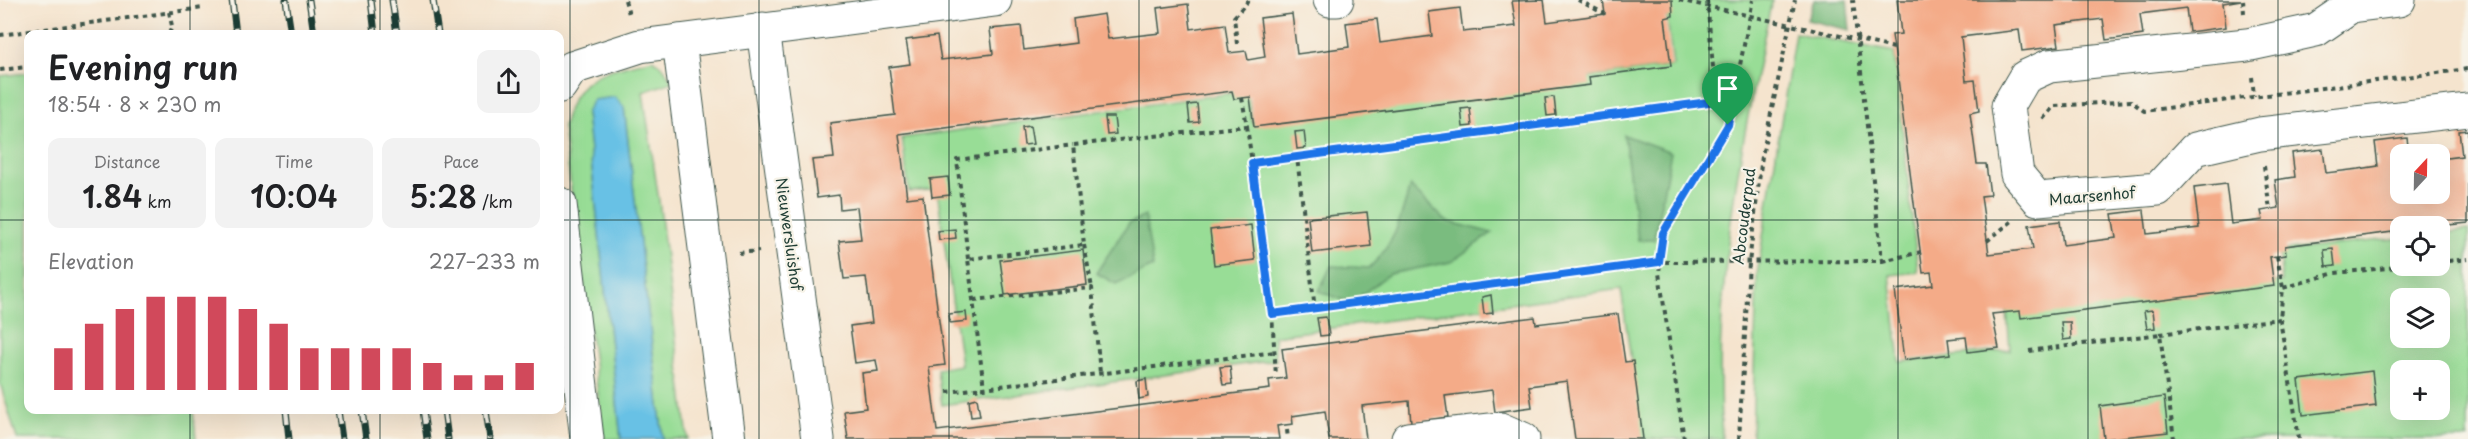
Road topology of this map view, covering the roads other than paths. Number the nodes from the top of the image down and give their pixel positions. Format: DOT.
graph roads {
  1 [pos="995,0"];
  2 [pos="1330,0"];
  3 [pos="1337,0"];
  4 [pos="2399,0"];
  5 [pos="763,29"];
  6 [pos="679,41"];
  7 [pos="564,80"];
  8 [pos="2468,110"];
  9 [pos="564,239"];
  10 [pos="587,439"];
  11 [pos="729,439"];
  12 [pos="818,439"];
  13 [pos="1408,439"];
  14 [pos="1523,439"];
  1 -- 5 [label="street"];
  2 -- 3 [label="street"];
  4 -- 8 [label="street, Maarsenhof"];
  5 -- 6 [label="street"];
  5 -- 12 [label="street, Nieuwersluishof"];
  6 -- 7 [label="street"];
  6 -- 11 [label="street"];
  9 -- 10 [label="street"];
  13 -- 14 [label="street"];
}
